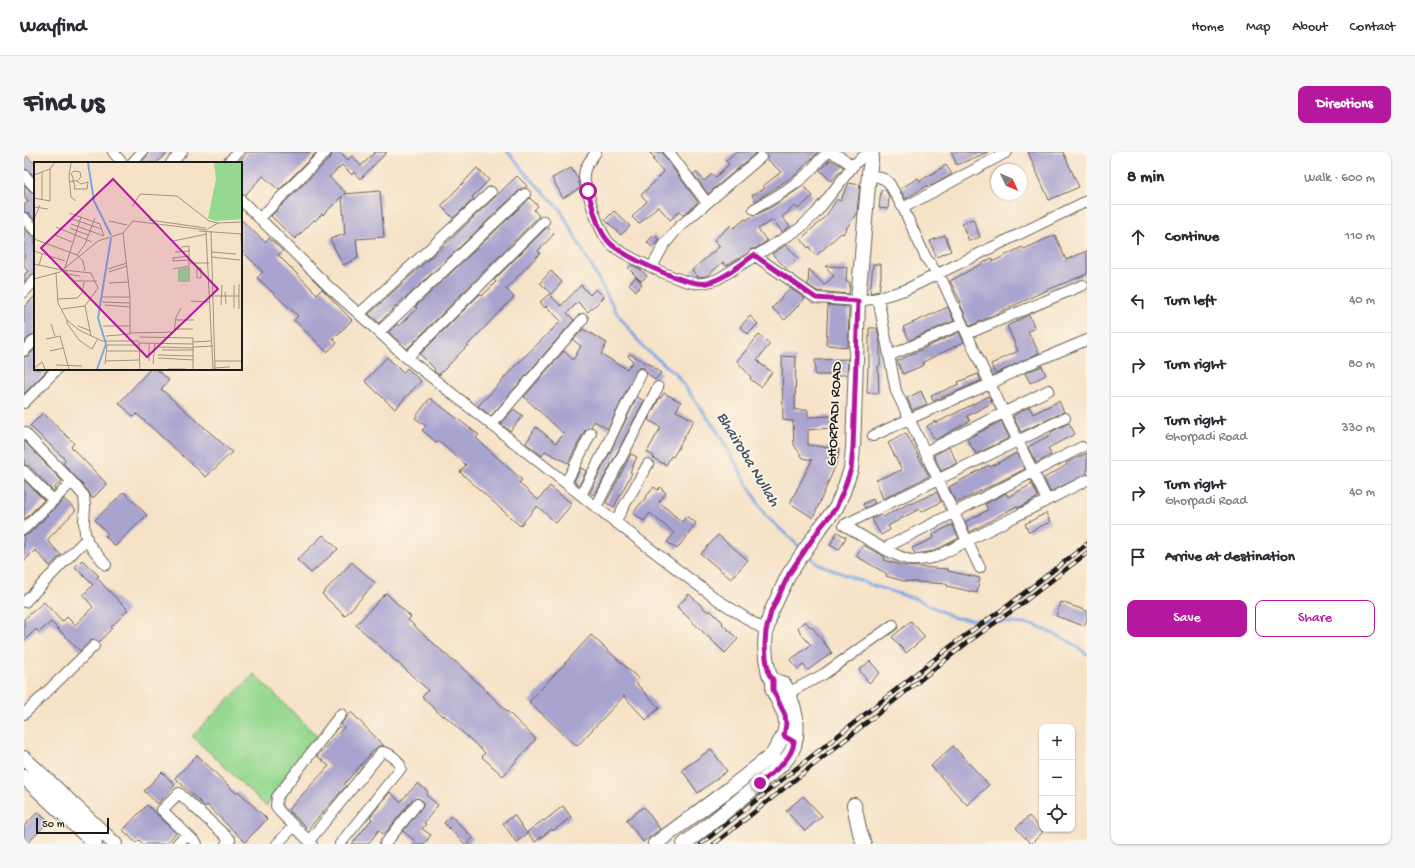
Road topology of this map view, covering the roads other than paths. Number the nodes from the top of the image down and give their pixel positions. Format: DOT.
graph roads {
  1 [pos="114,152"];
  2 [pos="142,152"];
  3 [pos="182,152"];
  4 [pos="238,152"];
  5 [pos="326,152"];
  6 [pos="596,152"];
  7 [pos="669,152"];
  8 [pos="872,152"];
  9 [pos="1007,152"];
  10 [pos="761,156"];
  11 [pos="121,162"];
  12 [pos="133,162"];
  13 [pos="172,162"];
  14 [pos="229,162"];
  15 [pos="853,166"];
  16 [pos="869,174"];
  17 [pos="24,175"];
  18 [pos="34,185"];
  19 [pos="491,192"];
  20 [pos="525,194"];
  21 [pos="242,201"];
  22 [pos="1087,201"];
  23 [pos="707,203"];
  24 [pos="903,208"];
  25 [pos="754,210"];
  26 [pos="24,218"];
  27 [pos="260,218"];
  28 [pos="544,220"];
  29 [pos="34,229"];
  30 [pos="754,255"];
  31 [pos="652,267"];
  32 [pos="937,274"];
  33 [pos="34,281"];
  34 [pos="1084,285"];
  35 [pos="24,292"];
  36 [pos="878,298"];
  37 [pos="858,301"];
  38 [pos="359,314"];
  39 [pos="583,319"];
  40 [pos="962,324"];
  41 [pos="379,332"];
  42 [pos="967,334"];
  43 [pos="1087,340"];
  44 [pos="34,341"];
  45 [pos="24,351"];
  46 [pos="889,356"];
  47 [pos="407,358"];
  48 [pos="56,370"];
  49 [pos="641,374"];
  50 [pos="990,384"];
  51 [pos="658,387"];
  52 [pos="1048,390"];
  53 [pos="24,403"];
  54 [pos="1004,412"];
  55 [pos="1065,418"];
  56 [pos="909,419"];
  57 [pos="491,425"];
  58 [pos="24,433"];
  59 [pos="591,433"];
  60 [pos="873,436"];
  61 [pos="1018,440"];
  62 [pos="1082,446"];
  63 [pos="925,452"];
  64 [pos="648,464"];
  65 [pos="24,471"];
  66 [pos="1034,472"];
  67 [pos="938,480"];
  68 [pos="1087,480"];
  69 [pos="72,482"];
  70 [pos="566,483"];
  71 [pos="581,495"];
  72 [pos="54,500"];
  73 [pos="1047,500"];
  74 [pos="596,507"];
  75 [pos="954,513"];
  76 [pos="615,522"];
  77 [pos="24,529"];
  78 [pos="87,538"];
  79 [pos="967,541"];
  80 [pos="885,548"];
  81 [pos="106,565"];
  82 [pos="980,568"];
  83 [pos="25,602"];
  84 [pos="893,625"];
  85 [pos="766,631"];
  86 [pos="94,646"];
  87 [pos="773,680"];
  88 [pos="788,693"];
  89 [pos="24,714"];
  90 [pos="341,714"];
  91 [pos="789,739"];
  92 [pos="26,771"];
  93 [pos="417,804"];
  94 [pos="854,806"];
  95 [pos="696,814"];
  96 [pos="294,826"];
  97 [pos="706,827"];
  98 [pos="688,828"];
  99 [pos="186,834"];
  100 [pos="311,842"];
  101 [pos="95,844"];
  102 [pos="103,844"];
  103 [pos="115,844"];
  104 [pos="177,844"];
  105 [pos="197,844"];
  106 [pos="226,844"];
  107 [pos="277,844"];
  108 [pos="340,844"];
  109 [pos="385,844"];
  110 [pos="655,844"];
  111 [pos="661,844"];
  112 [pos="673,844"];
  113 [pos="684,844"];
  114 [pos="864,844"];
  1 -- 11 [label="street"];
  2 -- 12 [label="street"];
  3 -- 13 [label="street"];
  4 -- 14 [label="street"];
  5 -- 27 [label="street"];
  6 -- 31 [label="street"];
  7 -- 23 [label="street"];
  8 -- 15 [label="street"];
  8 -- 16 [label="main road, GHORPADI ROAD"];
  9 -- 24 [label="street"];
  10 -- 23 [label="street"];
  15 -- 25 [label="street"];
  15 -- 30 [label="street"];
  16 -- 24 [label="street"];
  16 -- 37 [label="main road, GHORPADI ROAD"];
  17 -- 18 [label="street"];
  19 -- 38 [label="street"];
  20 -- 41 [label="street"];
  21 -- 27 [label="street"];
  22 -- 32 [label="street"];
  23 -- 31 [label="street"];
  24 -- 32 [label="street"];
  26 -- 29 [label="street"];
  27 -- 38 [label="street"];
  28 -- 47 [label="street"];
  30 -- 31 [label="street"];
  30 -- 37 [label="street"];
  32 -- 36 [label="street"];
  32 -- 40 [label="street"];
  33 -- 35 [label="street"];
  34 -- 42 [label="street"];
  36 -- 37 [label="street"];
  36 -- 46 [label="street"];
  37 -- 85 [label="main road, GHORPADI ROAD"];
  38 -- 41 [label="street"];
  39 -- 57 [label="street"];
  40 -- 42 [label="street"];
  40 -- 46 [label="street"];
  41 -- 47 [label="street"];
  42 -- 50 [label="street"];
  43 -- 50 [label="street"];
  44 -- 45 [label="street"];
  46 -- 56 [label="street"];
  47 -- 57 [label="street"];
  48 -- 53 [label="street"];
  49 -- 71 [label="street"];
  50 -- 54 [label="street"];
  50 -- 56 [label="street"];
  51 -- 74 [label="street"];
  52 -- 54 [label="street"];
  54 -- 61 [label="street"];
  54 -- 63 [label="street"];
  55 -- 61 [label="street"];
  56 -- 60 [label="street"];
  56 -- 63 [label="street"];
  57 -- 70 [label="street"];
  58 -- 69 [label="street"];
  59 -- 70 [label="street"];
  61 -- 66 [label="street"];
  61 -- 67 [label="street"];
  62 -- 66 [label="street"];
  63 -- 67 [label="street"];
  64 -- 76 [label="street"];
  65 -- 72 [label="street"];
  66 -- 73 [label="street"];
  66 -- 75 [label="street"];
  67 -- 75 [label="street"];
  67 -- 80 [label="street"];
  68 -- 73 [label="street"];
  69 -- 72 [label="street"];
  69 -- 78 [label="street"];
  70 -- 71 [label="street"];
  71 -- 74 [label="street"];
  72 -- 77 [label="street"];
  73 -- 79 [label="street"];
  74 -- 76 [label="street"];
  75 -- 79 [label="street"];
  75 -- 80 [label="street"];
  76 -- 85 [label="street"];
  78 -- 81 [label="street"];
  78 -- 83 [label="street"];
  79 -- 80 [label="street"];
  79 -- 82 [label="street"];
  84 -- 88 [label="street"];
  85 -- 87 [label="main road, GHORPADI ROAD"];
  86 -- 89 [label="street"];
  87 -- 88 [label="main road, GHORPADI ROAD"];
  87 -- 91 [label="main road, GHORPADI ROAD"];
  88 -- 91 [label="main road, GHORPADI ROAD"];
  90 -- 96 [label="street"];
  91 -- 95 [label="main road, GHORPADI ROAD"];
  91 -- 97 [label="main road, GHORPADI ROAD"];
  92 -- 101 [label="main road"];
  92 -- 102 [label="main road"];
  92 -- 103 [label="main road"];
  93 -- 109 [label="street"];
  94 -- 114 [label="main road"];
  95 -- 98 [label="main road"];
  95 -- 110 [label="main road"];
  96 -- 100 [label="street"];
  96 -- 107 [label="street"];
  97 -- 98 [label="main road"];
  97 -- 113 [label="main road, GHORPADI ROAD"];
  98 -- 111 [label="main road"];
  98 -- 112 [label="main road"];
  99 -- 104 [label="street"];
  99 -- 105 [label="street"];
  99 -- 106 [label="street"];
  100 -- 108 [label="street"];
}
